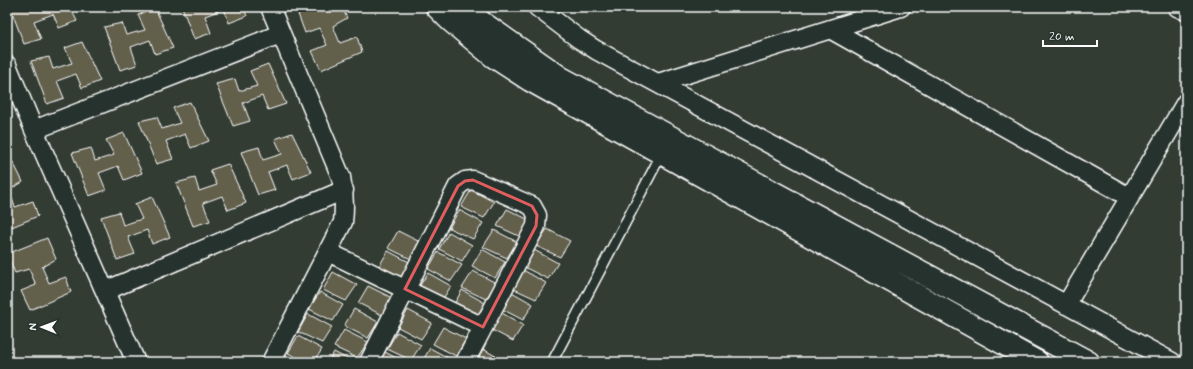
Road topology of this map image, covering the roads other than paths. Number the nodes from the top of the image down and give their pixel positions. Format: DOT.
graph roads {
  1 [pos="270,7"];
  2 [pos="437,7"];
  3 [pos="465,7"];
  4 [pos="901,7"];
  5 [pos="1177,7"];
  6 [pos="542,8"];
  7 [pos="1186,11"];
  8 [pos="830,30"];
  9 [pos="280,34"];
  10 [pos="7,65"];
  11 [pos="658,83"];
  12 [pos="1186,102"];
  13 [pos="34,130"];
  14 [pos="666,145"];
  15 [pos="344,190"];
  16 [pos="1129,197"];
  17 [pos="328,252"];
  18 [pos="405,289"];
  19 [pos="105,291"];
  20 [pos="1066,305"];
  21 [pos="483,327"];
  22 [pos="136,362"];
  23 [pos="271,362"];
  24 [pos="369,362"];
  25 [pos="465,362"];
  26 [pos="552,362"];
  27 [pos="1037,362"];
  28 [pos="1088,362"];
  29 [pos="1172,362"];
  1 -- 9 [label="street"];
  2 -- 14 [label="street"];
  3 -- 14 [label="street"];
  4 -- 8 [label="street"];
  5 -- 7 [label="street"];
  6 -- 11 [label="street"];
  8 -- 11 [label="street"];
  8 -- 16 [label="street"];
  9 -- 13 [label="street"];
  9 -- 15 [label="street"];
  10 -- 13 [label="street"];
  11 -- 20 [label="street"];
  12 -- 16 [label="street"];
  13 -- 19 [label="street"];
  14 -- 26 [label="lane"];
  14 -- 27 [label="street"];
  14 -- 28 [label="street"];
  15 -- 17 [label="street"];
  15 -- 19 [label="street"];
  16 -- 20 [label="street"];
  17 -- 18 [label="street"];
  17 -- 23 [label="street"];
  18 -- 21 [label="street"];
  18 -- 21 [label="street"];
  18 -- 24 [label="street"];
  19 -- 22 [label="street"];
  20 -- 29 [label="street"];
  21 -- 25 [label="street"];
}
